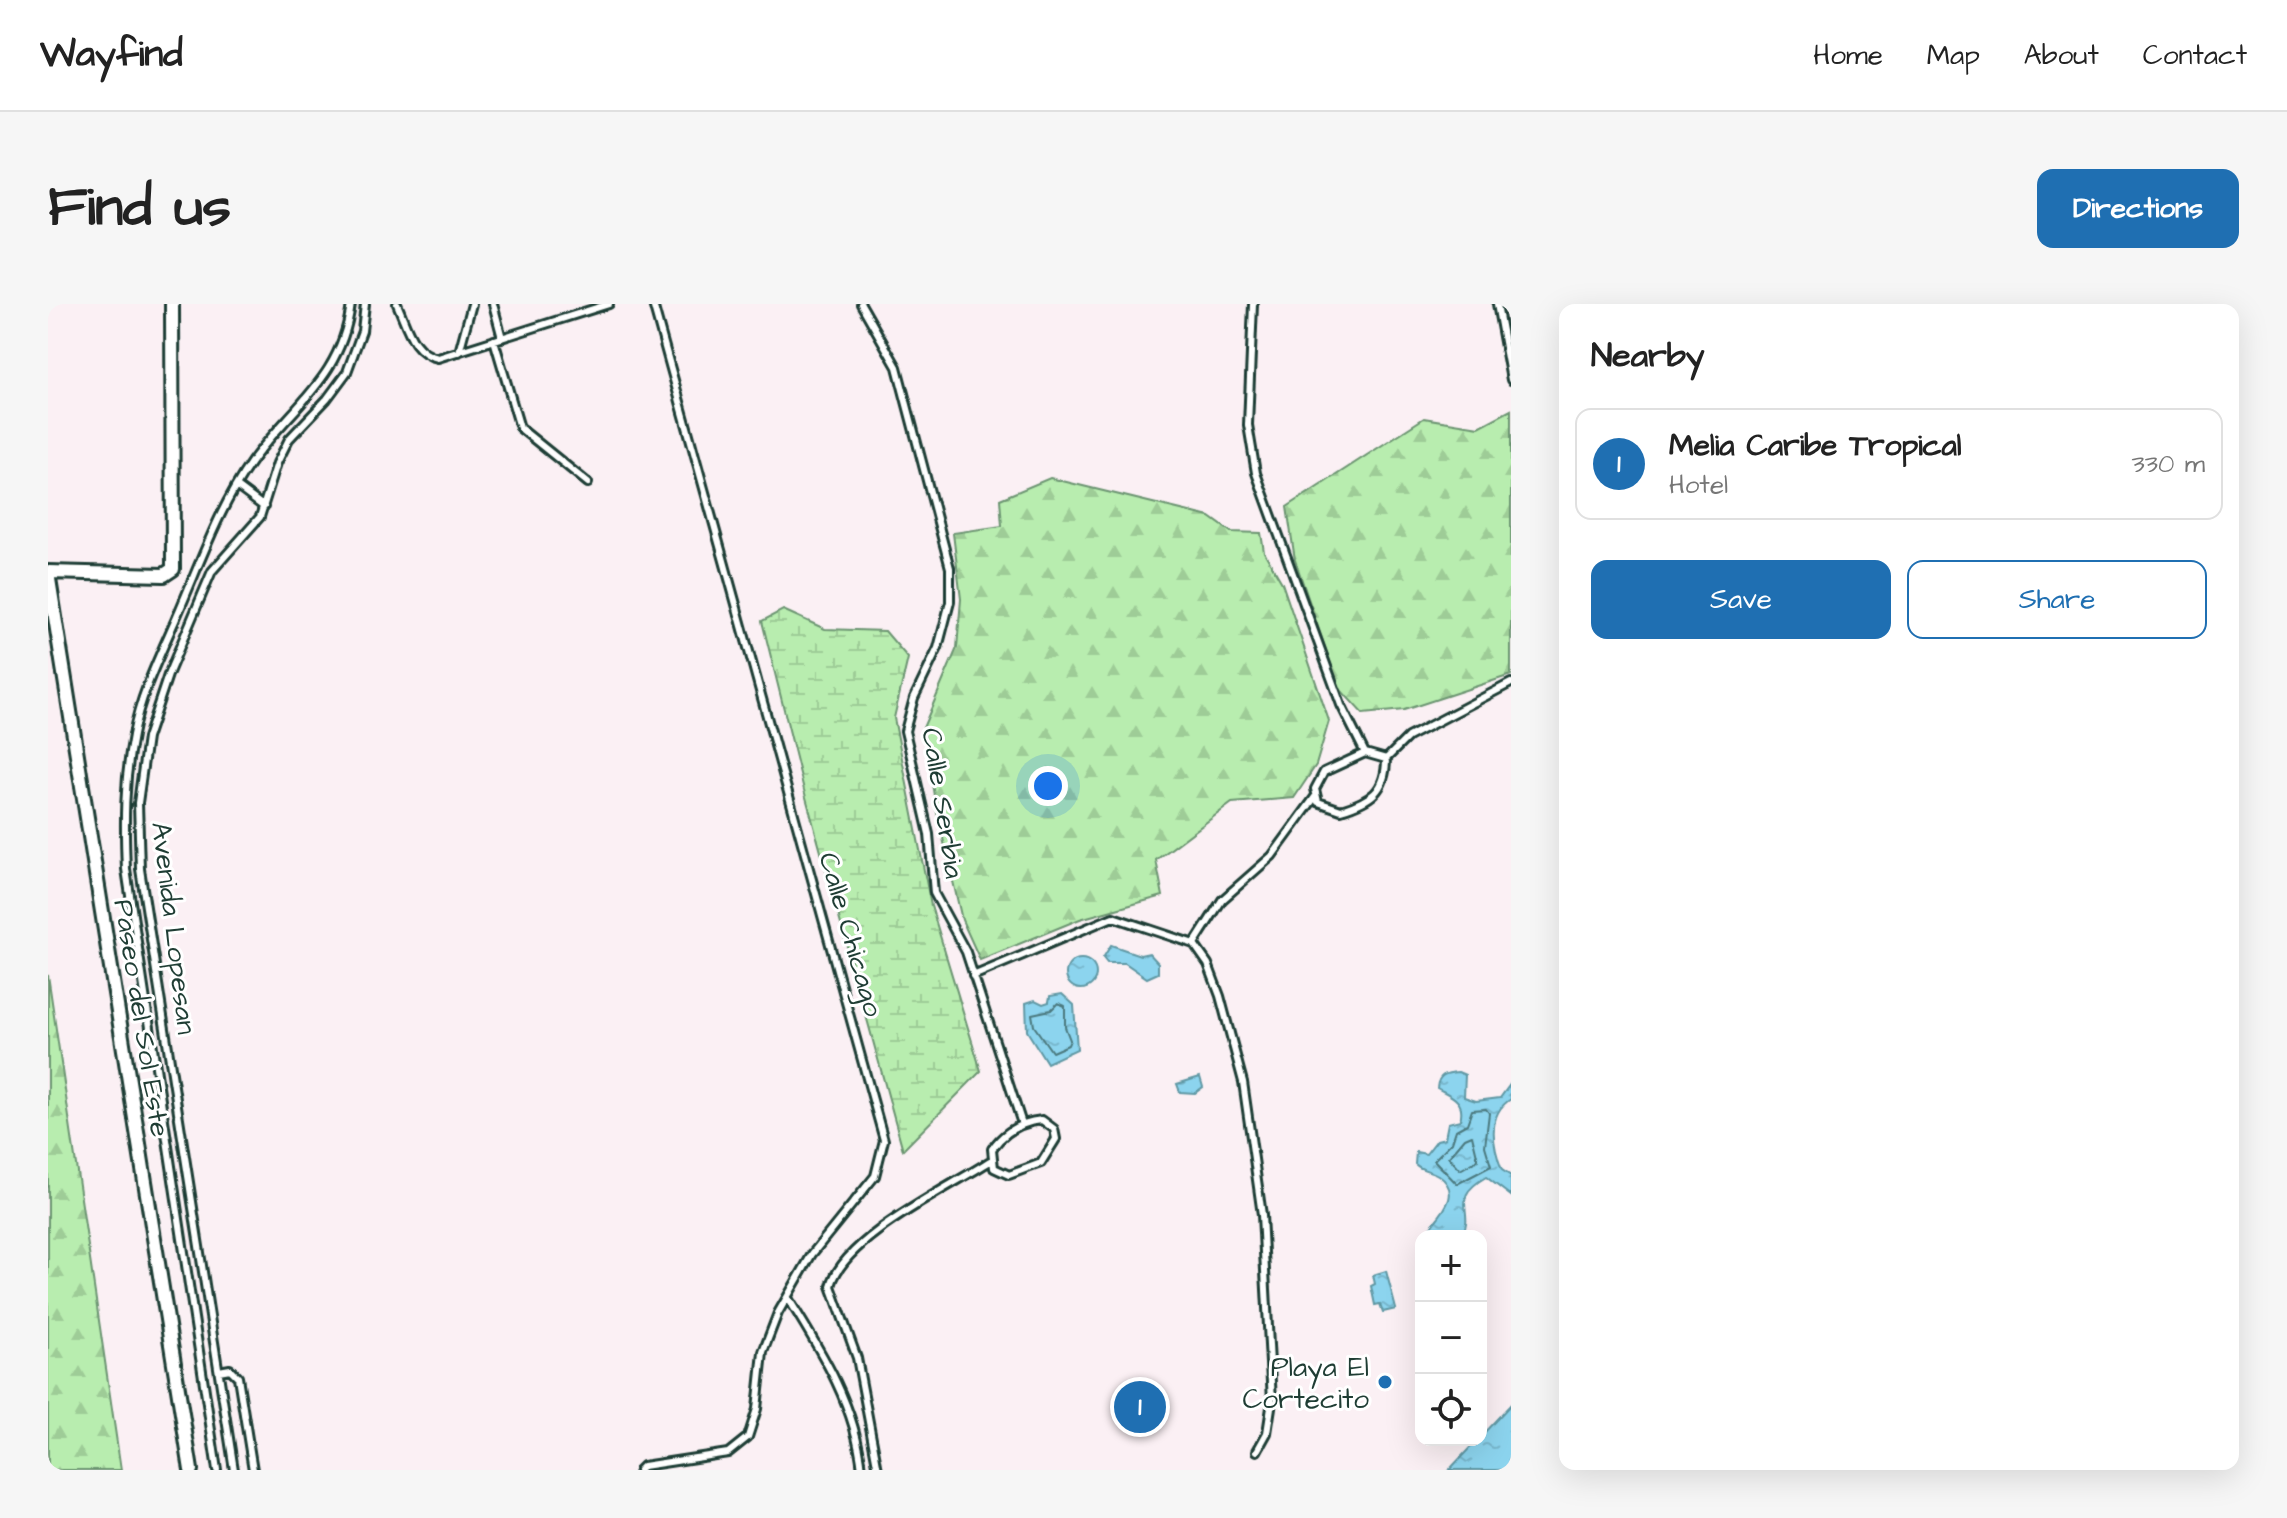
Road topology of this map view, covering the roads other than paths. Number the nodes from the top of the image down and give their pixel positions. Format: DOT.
graph roads {
  1 [pos="172,304"];
  2 [pos="351,304"];
  3 [pos="365,304"];
  4 [pos="397,304"];
  5 [pos="472,304"];
  6 [pos="493,304"];
  7 [pos="609,304"];
  8 [pos="653,304"];
  9 [pos="861,304"];
  10 [pos="1253,304"];
  11 [pos="1497,304"];
  12 [pos="502,338"];
  13 [pos="494,340"];
  14 [pos="459,352"];
  15 [pos="1511,380"];
  16 [pos="588,483"];
  17 [pos="236,486"];
  18 [pos="264,507"];
  19 [pos="48,573"];
  20 [pos="1511,683"];
  21 [pos="1365,753"];
  22 [pos="1386,759"];
  23 [pos="1315,797"];
  24 [pos="1194,944"];
  25 [pos="973,976"];
  26 [pos="1022,1124"];
  27 [pos="990,1161"];
  28 [pos="788,1298"];
  29 [pos="219,1371"];
  30 [pos="1257,1451"];
  31 [pos="191,1470"];
  32 [pos="217,1470"];
  33 [pos="234,1470"];
  34 [pos="253,1470"];
  35 [pos="639,1470"];
  36 [pos="862,1470"];
  37 [pos="878,1470"];
  1 -- 19 [label="street"];
  2 -- 17 [label="lane, Avenida Lopesan"];
  3 -- 18 [label="lane, Avenida Lopesan"];
  4 -- 14 [label="lane"];
  5 -- 14 [label="lane"];
  6 -- 12 [label="lane"];
  7 -- 12 [label="lane"];
  8 -- 28 [label="lane, Calle Chicago"];
  9 -- 25 [label="lane, Calle Serbia"];
  10 -- 21 [label="lane"];
  11 -- 15 [label="lane"];
  12 -- 13 [label="lane"];
  13 -- 14 [label="lane"];
  13 -- 16 [label="lane"];
  17 -- 18 [label="lane"];
  17 -- 32 [label="lane, Avenida Lopesan"];
  18 -- 29 [label="lane, Avenida Lopesan"];
  19 -- 31 [label="street, Paseo del Sol Este"];
  20 -- 22 [label="lane"];
  21 -- 22 [label="lane"];
  21 -- 23 [label="lane"];
  22 -- 23 [label="lane"];
  23 -- 24 [label="lane"];
  24 -- 25 [label="lane"];
  24 -- 30 [label="lane"];
  25 -- 26 [label="lane, Calle Serbia"];
  26 -- 27 [label="lane"];
  26 -- 27 [label="lane"];
  27 -- 37 [label="lane"];
  28 -- 35 [label="lane, Calle Chicago"];
  28 -- 36 [label="lane"];
  29 -- 33 [label="lane, Avenida Lopesan"];
  29 -- 34 [label="lane"];
}
